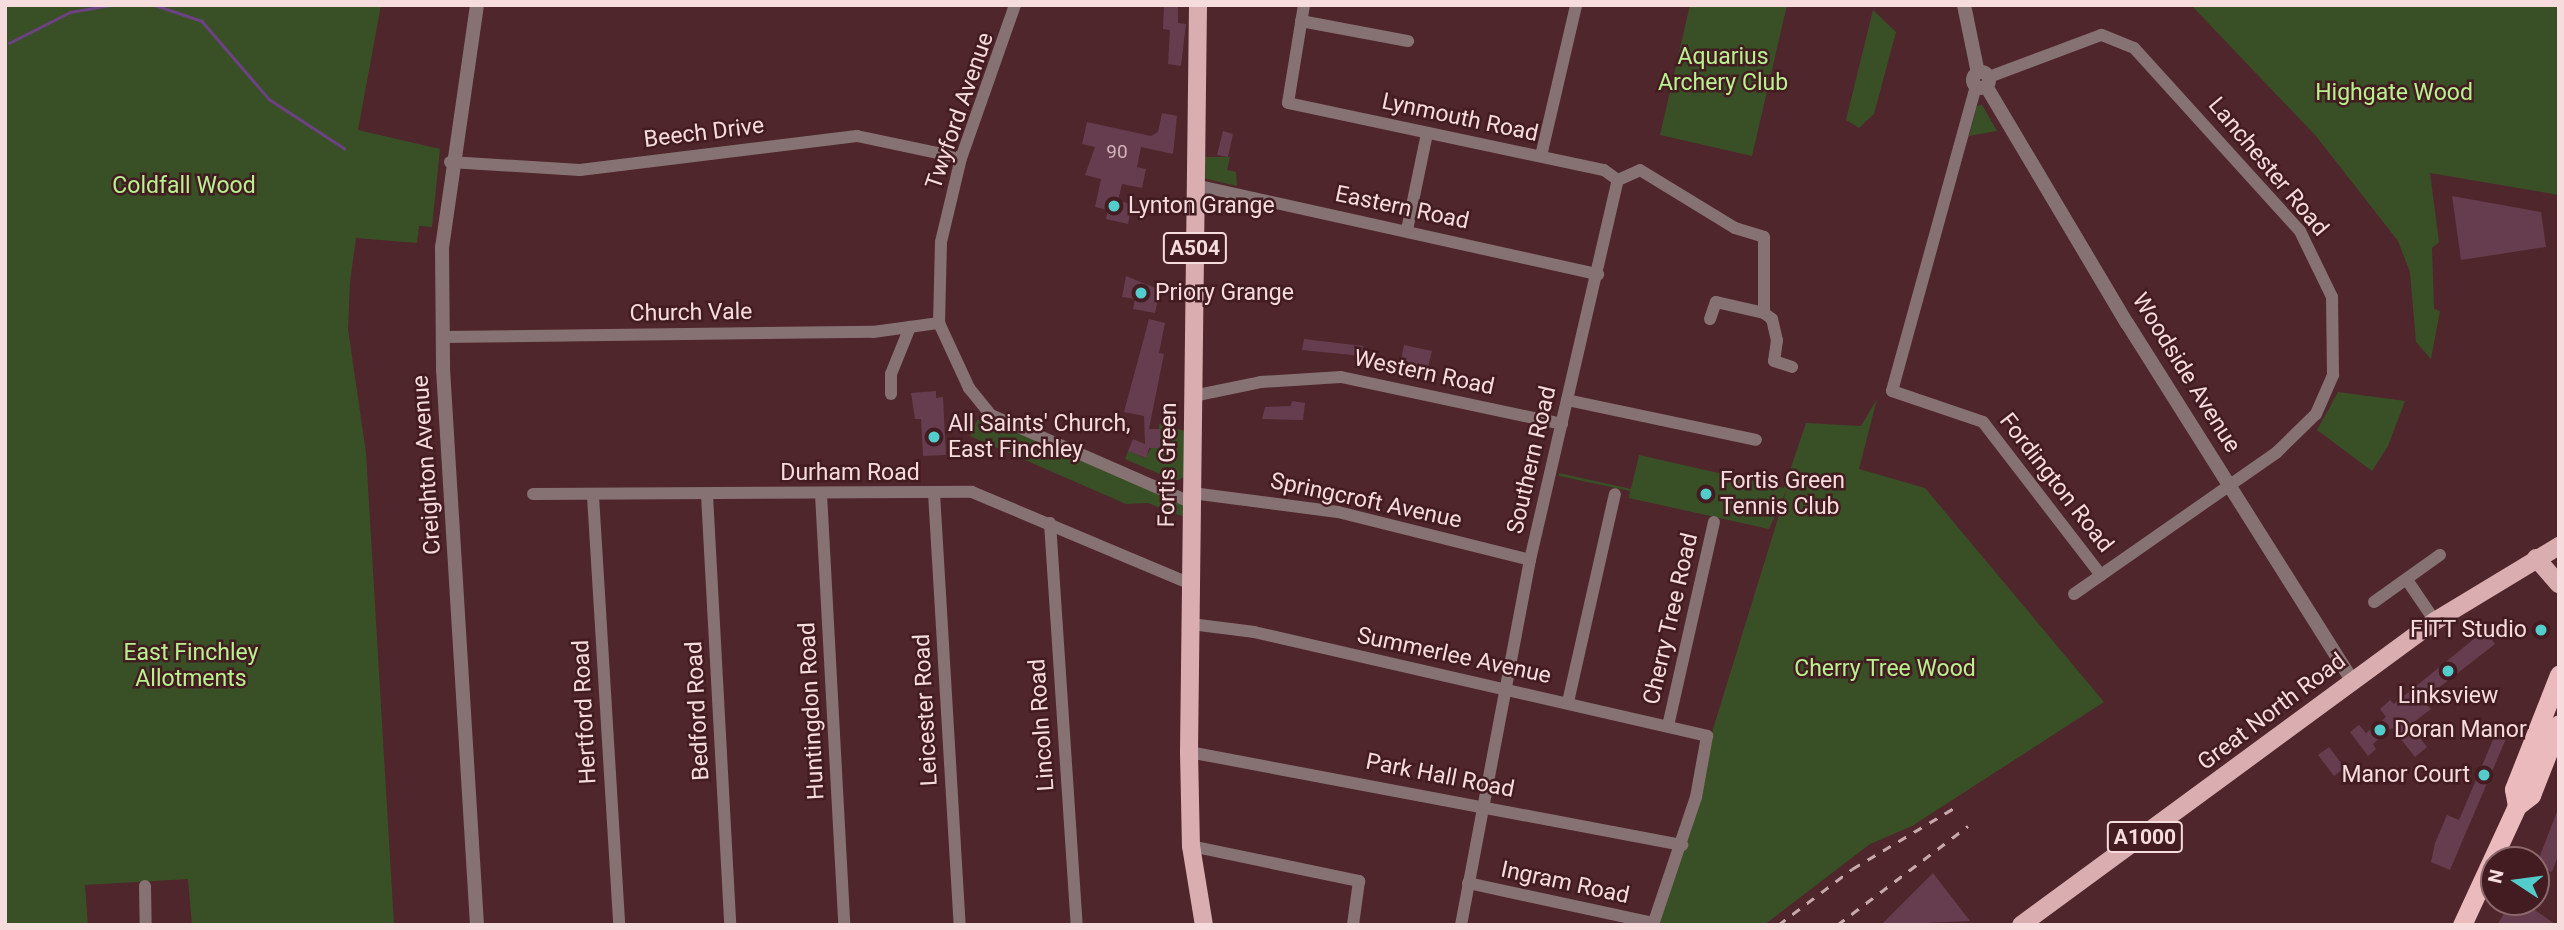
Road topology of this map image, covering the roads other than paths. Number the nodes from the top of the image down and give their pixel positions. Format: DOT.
graph roads {
  1 [pos="477,5"];
  2 [pos="1015,5"];
  3 [pos="1198,5"];
  4 [pos="1304,5"];
  5 [pos="1576,5"];
  6 [pos="1964,5"];
  7 [pos="1301,21"];
  8 [pos="1408,41"];
  9 [pos="1982,80"];
  10 [pos="1427,133"];
  11 [pos="1541,156"];
  12 [pos="961,158"];
  13 [pos="450,162"];
  14 [pos="1618,180"];
  15 [pos="1195,185"];
  16 [pos="1407,230"];
  17 [pos="1598,274"];
  18 [pos="1764,313"];
  19 [pos="1710,319"];
  20 [pos="939,323"];
  21 [pos="910,327"];
  22 [pos="442,337"];
  23 [pos="1792,368"];
  24 [pos="891,394"];
  25 [pos="1194,396"];
  26 [pos="1567,400"];
  27 [pos="1562,424"];
  28 [pos="1756,440"];
  29 [pos="2228,484"];
  30 [pos="934,493"];
  31 [pos="533,494"];
  32 [pos="821,494"];
  33 [pos="1615,494"];
  34 [pos="707,495"];
  35 [pos="593,496"];
  36 [pos="1192,498"];
  37 [pos="1714,522"];
  38 [pos="1050,523"];
  39 [pos="2558,544"];
  40 [pos="2440,555"];
  41 [pos="2536,558"];
  42 [pos="1530,560"];
  43 [pos="2101,575"];
  44 [pos="2407,580"];
  45 [pos="1191,584"];
  46 [pos="2559,584"];
  47 [pos="2074,594"];
  48 [pos="2374,602"];
  49 [pos="2435,621"];
  50 [pos="1191,624"];
  51 [pos="2559,675"];
  52 [pos="2353,682"];
  53 [pos="1504,689"];
  54 [pos="1568,702"];
  55 [pos="2559,724"];
  56 [pos="1668,726"];
  57 [pos="1189,752"];
  58 [pos="1481,805"];
  59 [pos="2517,806"];
  60 [pos="1682,845"];
  61 [pos="1191,846"];
  62 [pos="1468,883"];
  63 [pos="145,886"];
  64 [pos="1653,924"];
  65 [pos="146,925"];
  66 [pos="477,925"];
  67 [pos="619,925"];
  68 [pos="730,925"];
  69 [pos="845,925"];
  70 [pos="960,925"];
  71 [pos="1077,925"];
  72 [pos="1204,925"];
  73 [pos="1353,925"];
  74 [pos="1461,925"];
  75 [pos="2021,925"];
  76 [pos="2462,925"];
  1 -- 13 [label="street, Creighton Avenue"];
  2 -- 12 [label="street, Twyford Avenue"];
  3 -- 15 [label="main road, Fortis Green / A504"];
  4 -- 7 [label="street"];
  5 -- 11 [label="street"];
  6 -- 9 [label="street, Woodside Avenue"];
  7 -- 8 [label="street"];
  7 -- 10 [label="street, Lynmouth Road"];
  9 -- 29 [label="street, Woodside Avenue"];
  9 -- 29 [label="street, Lanchester Road"];
  9 -- 43 [label="street, Fordington Road"];
  10 -- 11 [label="street, Lynmouth Road"];
  10 -- 16 [label="street"];
  11 -- 14 [label="street, Lynmouth Road"];
  12 -- 13 [label="street, Beech Drive"];
  12 -- 20 [label="street, Twyford Avenue"];
  13 -- 22 [label="street, Creighton Avenue"];
  14 -- 17 [label="street, Southern Road"];
  14 -- 18 [label="street"];
  15 -- 16 [label="street, Eastern Road"];
  15 -- 25 [label="main road, Fortis Green / A504"];
  16 -- 17 [label="street, Eastern Road"];
  17 -- 26 [label="street, Southern Road"];
  18 -- 19 [label="street"];
  18 -- 23 [label="street"];
  20 -- 21 [label="street, Church Vale"];
  20 -- 36 [label="street, Twyford Avenue"];
  21 -- 22 [label="street, Church Vale"];
  21 -- 24 [label="street"];
  22 -- 66 [label="street, Creighton Avenue"];
  25 -- 27 [label="street, Western Road"];
  25 -- 36 [label="main road, Fortis Green / A504"];
  26 -- 27 [label="street, Southern Road"];
  26 -- 28 [label="street"];
  27 -- 42 [label="street, Southern Road"];
  29 -- 43 [label="street, Fordington Road"];
  29 -- 52 [label="street, Woodside Avenue"];
  30 -- 32 [label="street, Durham Road"];
  30 -- 38 [label="street, Durham Road"];
  30 -- 70 [label="street, Leicester Road"];
  31 -- 35 [label="street, Durham Road"];
  32 -- 34 [label="street, Durham Road"];
  32 -- 69 [label="street, Huntingdon Road"];
  33 -- 54 [label="street"];
  34 -- 35 [label="street, Durham Road"];
  34 -- 68 [label="street, Bedford Road"];
  35 -- 67 [label="street, Hertford Road"];
  36 -- 42 [label="street, Springcroft Avenue"];
  36 -- 45 [label="main road, Fortis Green / A504"];
  37 -- 56 [label="street, Cherry Tree Road"];
  38 -- 45 [label="street, Durham Road"];
  38 -- 71 [label="street, Lincoln Road"];
  39 -- 41 [label="main road, Great North Road / A1000"];
  40 -- 44 [label="street"];
  41 -- 46 [label="main road"];
  41 -- 49 [label="main road, Great North Road / A1000"];
  42 -- 53 [label="street, Southern Road"];
  43 -- 47 [label="street"];
  44 -- 48 [label="street"];
  44 -- 49 [label="street"];
  45 -- 50 [label="main road, Fortis Green / A504"];
  49 -- 52 [label="main road, Great North Road / A1000"];
  50 -- 53 [label="street, Summerlee Avenue"];
  50 -- 57 [label="main road, Fortis Green / A504"];
  51 -- 59 [label="highway"];
  52 -- 75 [label="main road, Great North Road / A1000"];
  53 -- 54 [label="street, Summerlee Avenue"];
  53 -- 58 [label="street, Southern Road"];
  54 -- 56 [label="street, Summerlee Avenue"];
  55 -- 59 [label="highway"];
  56 -- 60 [label="street, Summerlee Avenue"];
  57 -- 58 [label="street, Park Hall Road"];
  57 -- 61 [label="main road, Fortis Green / A504"];
  58 -- 60 [label="street, Park Hall Road"];
  58 -- 62 [label="street, Southern Road"];
  59 -- 76 [label="highway"];
  60 -- 64 [label="street"];
  61 -- 72 [label="main road, Fortis Green / A504"];
  61 -- 73 [label="street"];
  62 -- 64 [label="street, Ingram Road"];
  62 -- 74 [label="street, Southern Road"];
  63 -- 65 [label="street"];
}
